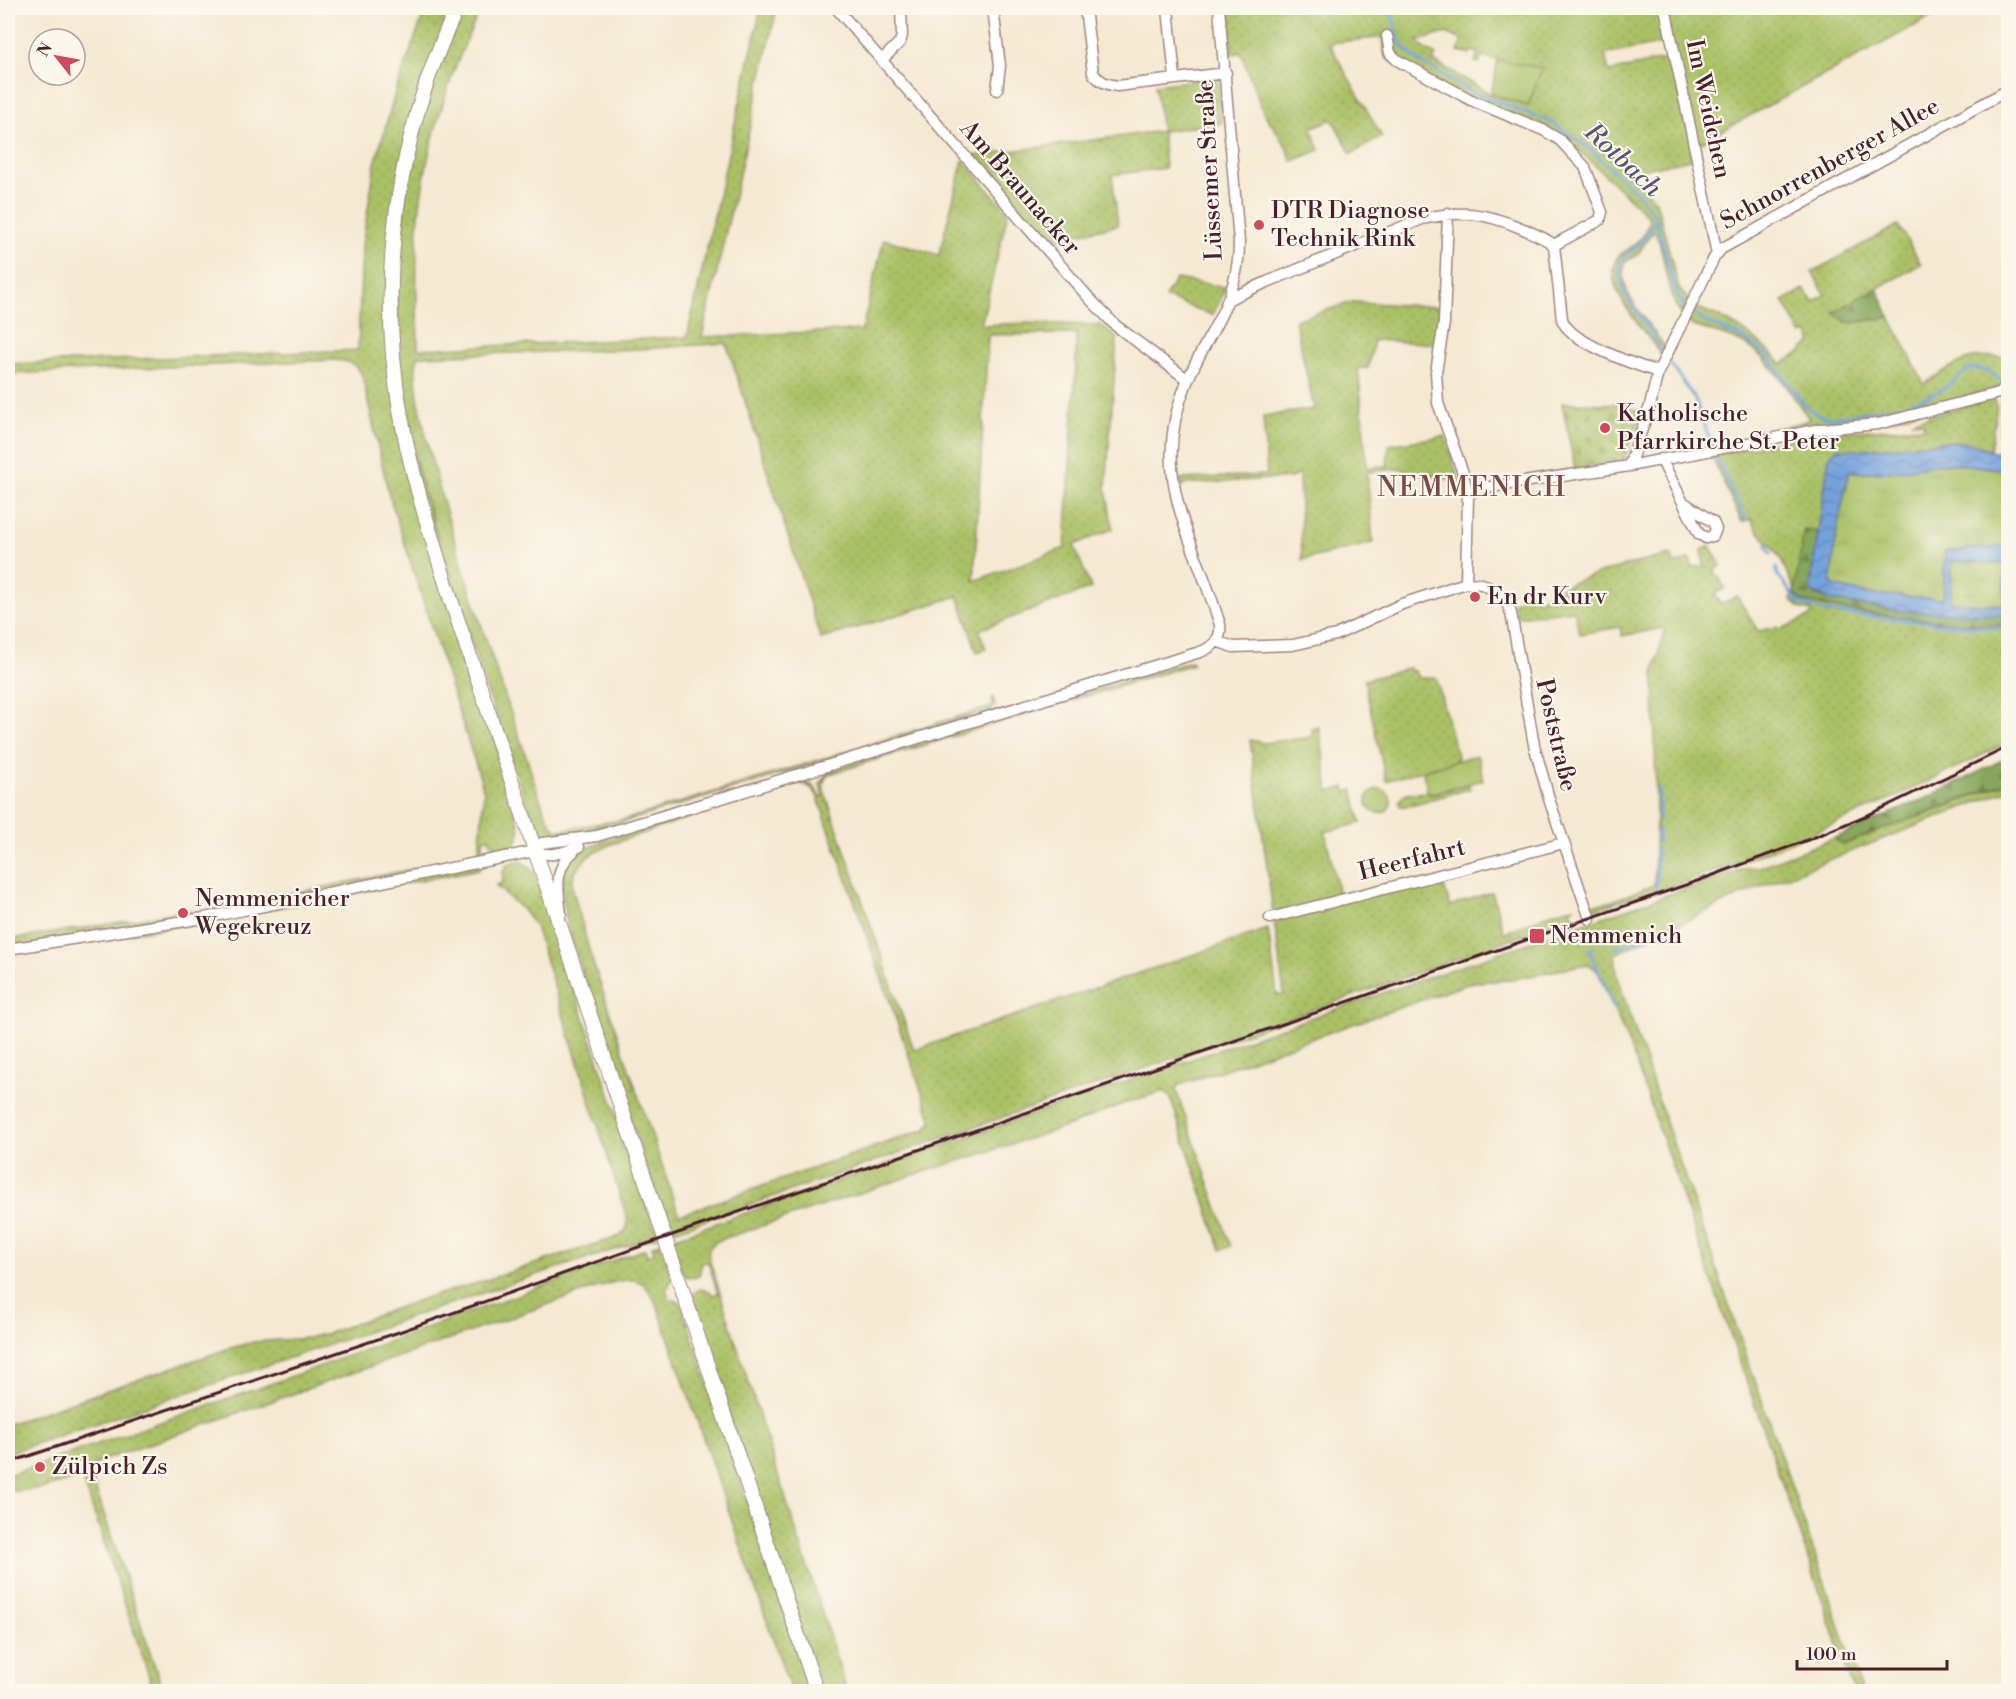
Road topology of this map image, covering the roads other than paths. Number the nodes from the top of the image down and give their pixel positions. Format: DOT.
graph roads {
  1 [pos="457,8"];
  2 [pos="836,8"];
  3 [pos="901,8"];
  4 [pos="993,8"];
  5 [pos="1085,8"];
  6 [pos="1168,8"];
  7 [pos="1219,8"];
  8 [pos="1665,8"];
  9 [pos="1387,36"];
  10 [pos="882,60"];
  11 [pos="1226,73"];
  12 [pos="1175,78"];
  13 [pos="997,90"];
  14 [pos="2008,90"];
  15 [pos="1448,213"];
  16 [pos="1554,245"];
  17 [pos="1717,254"];
  18 [pos="1229,299"];
  19 [pos="1658,372"];
  20 [pos="1188,380"];
  21 [pos="2006,388"];
  22 [pos="1661,459"];
  23 [pos="1629,465"];
  24 [pos="1468,495"];
  25 [pos="1683,502"];
  26 [pos="1466,583"];
  27 [pos="1217,641"];
  28 [pos="597,836"];
  29 [pos="1564,843"];
  30 [pos="579,847"];
  31 [pos="535,851"];
  32 [pos="1270,918"];
  33 [pos="1590,919"];
  34 [pos="563,934"];
  35 [pos="8,949"];
  36 [pos="816,1692"];
  1 -- 31 [label="street"];
  2 -- 10 [label="street, Am Braunacker"];
  3 -- 10 [label="street"];
  4 -- 13 [label="street"];
  5 -- 12 [label="street"];
  6 -- 12 [label="street"];
  7 -- 11 [label="street, Lüssemer Straße"];
  8 -- 17 [label="street, Im Weidchen"];
  9 -- 16 [label="street"];
  10 -- 20 [label="street, Am Braunacker"];
  11 -- 12 [label="street"];
  11 -- 18 [label="street, Lüssemer Straße"];
  14 -- 17 [label="street, Schnorrenberger Allee"];
  15 -- 16 [label="street"];
  15 -- 18 [label="street"];
  15 -- 24 [label="street"];
  16 -- 19 [label="street"];
  17 -- 19 [label="street, Schnorrenberger Allee"];
  18 -- 20 [label="street, Lüssemer Straße"];
  19 -- 23 [label="street, Schnorrenberger Allee"];
  20 -- 27 [label="street, Lüssemer Straße"];
  21 -- 22 [label="street"];
  22 -- 23 [label="street"];
  22 -- 25 [label="street"];
  23 -- 24 [label="street"];
  24 -- 26 [label="street"];
  26 -- 27 [label="street"];
  26 -- 29 [label="street, Poststraße"];
  27 -- 28 [label="street"];
  28 -- 30 [label="street"];
  28 -- 31 [label="street"];
  29 -- 32 [label="street, Heerfahrt"];
  29 -- 33 [label="street, Poststraße"];
  30 -- 31 [label="street"];
  30 -- 34 [label="street"];
  31 -- 34 [label="street"];
  31 -- 35 [label="street"];
  34 -- 36 [label="street"];
}
